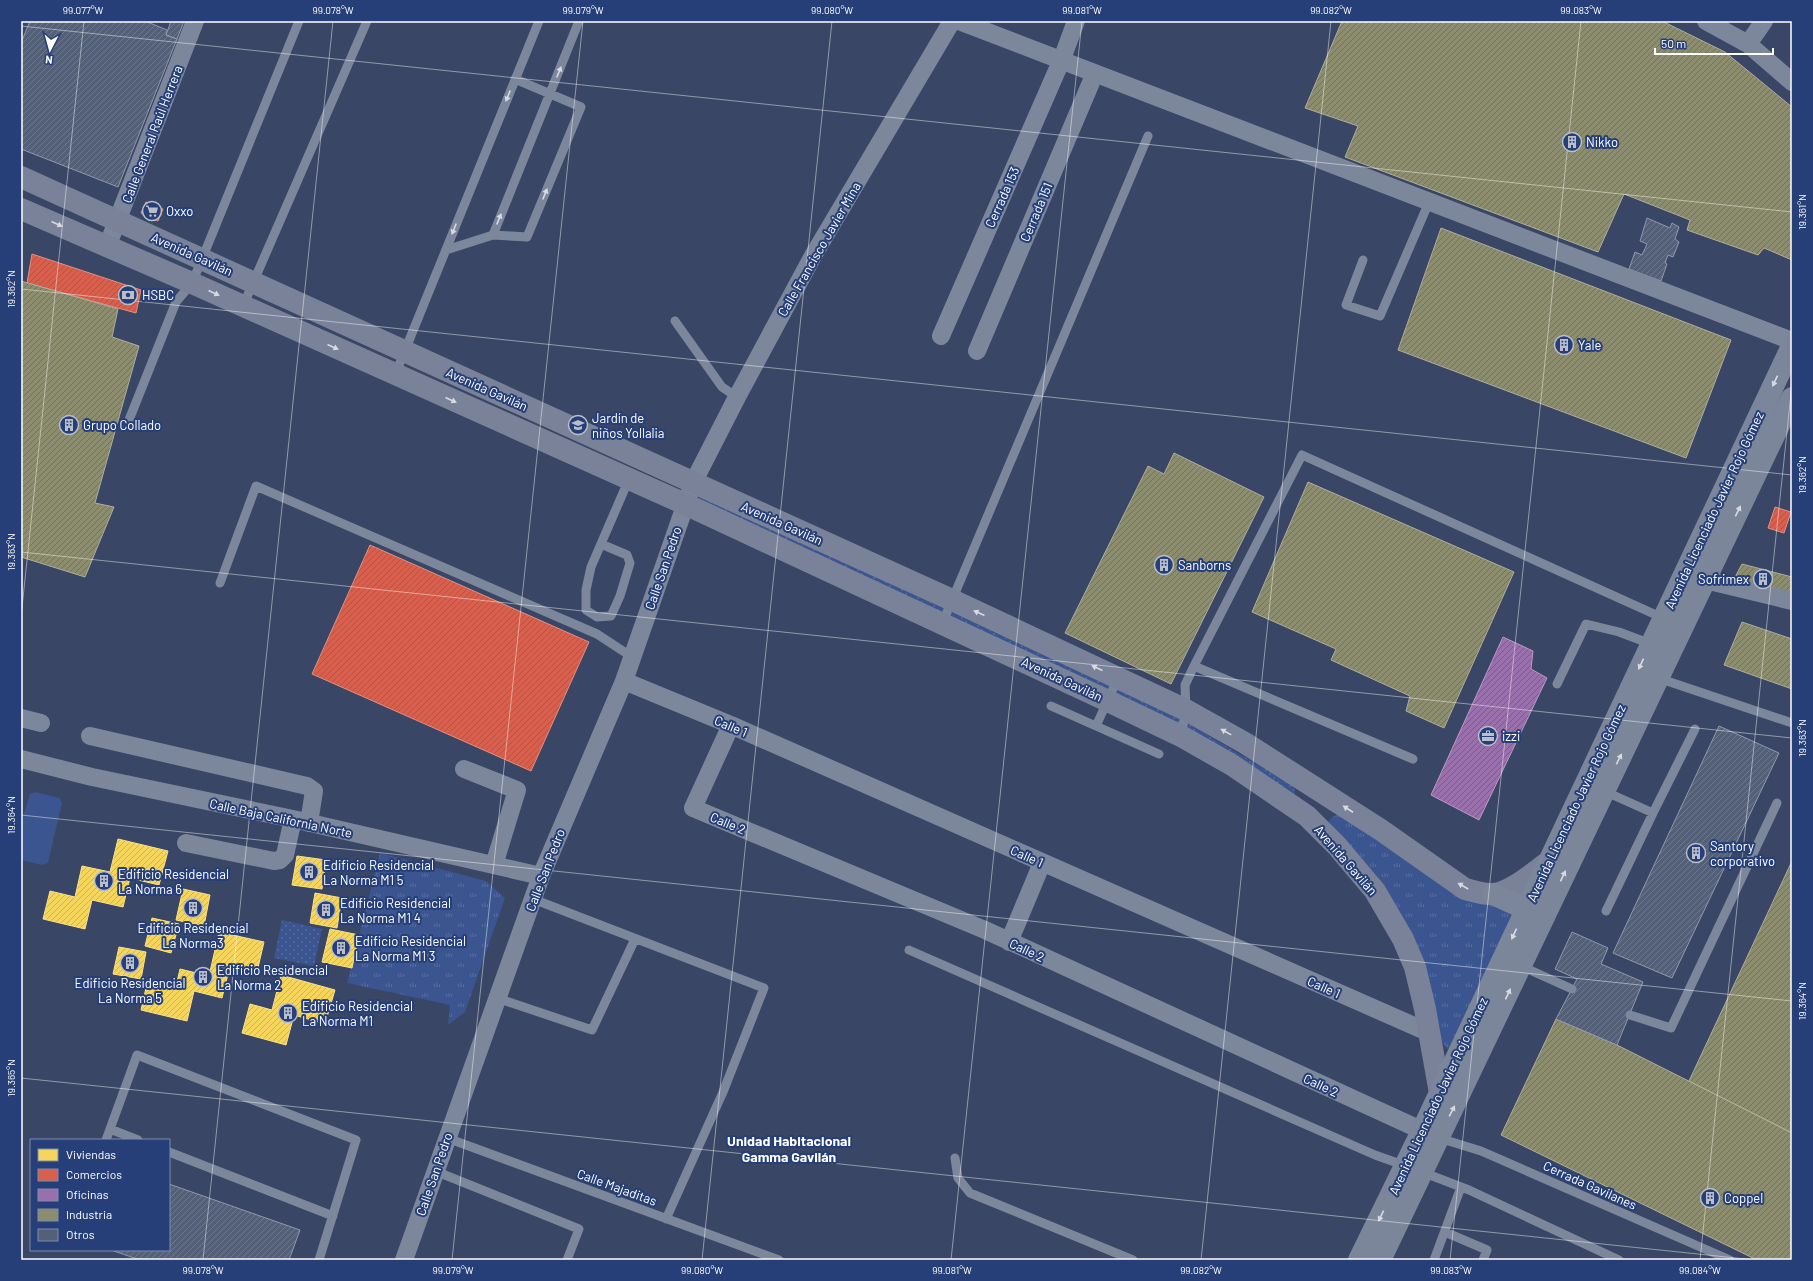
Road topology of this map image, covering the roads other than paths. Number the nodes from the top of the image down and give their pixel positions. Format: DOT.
graph roads {
  1 [pos="196,21"];
  2 [pos="299,21"];
  3 [pos="367,21"];
  4 [pos="539,21"];
  5 [pos="579,21"];
  6 [pos="952,21"];
  7 [pos="959,21"];
  8 [pos="1076,21"];
  9 [pos="1706,21"];
  10 [pos="1764,21"];
  11 [pos="1748,44"];
  12 [pos="1062,59"];
  13 [pos="1095,72"];
  14 [pos="515,79"];
  15 [pos="1792,82"];
  16 [pos="550,94"];
  17 [pos="1148,136"];
  18 [pos="21,177"];
  19 [pos="1430,202"];
  20 [pos="21,209"];
  21 [pos="118,221"];
  22 [pos="493,235"];
  23 [pos="107,247"];
  24 [pos="446,250"];
  25 [pos="202,259"];
  26 [pos="1363,260"];
  27 [pos="254,282"];
  28 [pos="192,283"];
  29 [pos="242,306"];
  30 [pos="675,321"];
  31 [pos="941,336"];
  32 [pos="1792,341"];
  33 [pos="1792,346"];
  34 [pos="977,351"];
  35 [pos="405,352"];
  36 [pos="395,375"];
  37 [pos="736,397"];
  38 [pos="1792,398"];
  39 [pos="129,420"];
  40 [pos="629,479"];
  41 [pos="693,483"];
  42 [pos="685,504"];
  43 [pos="1710,543"];
  44 [pos="601,544"];
  45 [pos="1705,580"];
  46 [pos="220,583"];
  47 [pos="952,600"];
  48 [pos="1792,601"];
  49 [pos="1663,618"];
  50 [pos="942,624"];
  51 [pos="1651,644"];
  52 [pos="632,657"];
  53 [pos="1194,666"];
  54 [pos="1118,678"];
  55 [pos="1658,678"];
  56 [pos="624,681"];
  57 [pos="1557,684"];
  58 [pos="1108,701"];
  59 [pos="1051,706"];
  60 [pos="1186,710"];
  61 [pos="21,718"];
  62 [pos="41,723"];
  63 [pos="1792,723"];
  64 [pos="731,725"];
  65 [pos="1096,726"];
  66 [pos="1695,729"];
  67 [pos="90,736"];
  68 [pos="1181,736"];
  69 [pos="1245,743"];
  70 [pos="1159,754"];
  71 [pos="21,759"];
  72 [pos="1412,759"];
  73 [pos="1232,765"];
  74 [pos="464,769"];
  75 [pos="1604,791"];
  76 [pos="1323,793"];
  77 [pos="1777,803"];
  78 [pos="1653,813"];
  79 [pos="1307,816"];
  80 [pos="301,821"];
  81 [pos="186,843"];
  82 [pos="1042,863"];
  83 [pos="1547,863"];
  84 [pos="494,865"];
  85 [pos="541,876"];
  86 [pos="1493,894"];
  87 [pos="532,899"];
  88 [pos="1606,911"];
  89 [pos="1535,913"];
  90 [pos="635,939"];
  91 [pos="1009,942"];
  92 [pos="909,950"];
  93 [pos="1521,966"];
  94 [pos="1572,989"];
  95 [pos="497,998"];
  96 [pos="1630,1015"];
  97 [pos="1430,1033"];
  98 [pos="1464,1066"];
  99 [pos="1440,1093"];
  100 [pos="110,1129"];
  101 [pos="1430,1135"];
  102 [pos="447,1138"];
  103 [pos="106,1139"];
  104 [pos="135,1139"];
  105 [pos="170,1152"];
  106 [pos="956,1158"];
  107 [pos="1414,1169"];
  108 [pos="435,1171"];
  109 [pos="1461,1187"];
  110 [pos="333,1216"];
  111 [pos="666,1219"];
  112 [pos="1445,1232"];
  113 [pos="319,1260"];
  114 [pos="404,1260"];
  115 [pos="567,1260"];
  116 [pos="779,1260"];
  117 [pos="1133,1260"];
  118 [pos="1359,1260"];
  119 [pos="1380,1260"];
  120 [pos="1434,1260"];
  121 [pos="1483,1260"];
  122 [pos="1619,1260"];
  123 [pos="1730,1260"];
  1 -- 21 [label="street, Calle General Raúl Herrera"];
  2 -- 25 [label="lane"];
  3 -- 27 [label="lane"];
  4 -- 14 [label="lane"];
  16 -- 5 [label="lane, one-way"];
  6 -- 37 [label="street, Calle Francisco Javier Mina"];
  7 -- 12 [label="street"];
  8 -- 12 [label="street, Cerrada 153"];
  9 -- 11 [label="street"];
  10 -- 11 [label="street"];
  11 -- 15 [label="street"];
  12 -- 13 [label="street"];
  12 -- 31 [label="street, Cerrada 153"];
  13 -- 19 [label="street"];
  13 -- 34 [label="street, Cerrada 151"];
  14 -- 16 [label="lane"];
  14 -- 24 [label="lane, one-way"];
  22 -- 16 [label="lane, one-way"];
  22 -- 16 [label="lane, one-way"];
  17 -- 47 [label="lane"];
  18 -- 21 [label="main road, Avenida Gavilán"];
  19 -- 26 [label="lane"];
  19 -- 32 [label="street"];
  20 -- 23 [label="main road, Avenida Gavilán, one-way"];
  21 -- 23 [label="street, Calle General Raúl Herrera"];
  21 -- 25 [label="main road, Avenida Gavilán"];
  22 -- 24 [label="lane"];
  23 -- 28 [label="main road, Avenida Gavilán"];
  24 -- 35 [label="lane"];
  25 -- 27 [label="main road, Avenida Gavilán"];
  25 -- 28 [label="lane"];
  27 -- 29 [label="lane"];
  27 -- 35 [label="main road, Avenida Gavilán"];
  28 -- 29 [label="main road, Avenida Gavilán, one-way"];
  28 -- 39 [label="lane"];
  29 -- 36 [label="main road, Avenida Gavilán, one-way"];
  30 -- 37 [label="lane"];
  33 -- 43 [label="main road, Avenida Licenciado Javier Rojo Gómez, one-way"];
  35 -- 36 [label="lane"];
  35 -- 41 [label="main road, Avenida Gavilán"];
  36 -- 40 [label="main road, Avenida Gavilán, one-way"];
  37 -- 41 [label="street, Calle Francisco Javier Mina"];
  43 -- 38 [label="main road, Avenida Licenciado Javier Rojo Gómez, one-way"];
  40 -- 42 [label="main road, Avenida Gavilán"];
  40 -- 44 [label="lane"];
  41 -- 42 [label="street, Calle San Pedro"];
  41 -- 47 [label="main road, Avenida Gavilán"];
  42 -- 50 [label="main road, Avenida Gavilán"];
  42 -- 52 [label="street, Calle San Pedro"];
  43 -- 45 [label="main road, Avenida Licenciado Javier Rojo Gómez"];
  43 -- 49 [label="main road, Avenida Licenciado Javier Rojo Gómez"];
  44 -- 44 [label="lane"];
  45 -- 48 [label="street"];
  45 -- 55 [label="main road, Avenida Licenciado Javier Rojo Gómez"];
  46 -- 52 [label="lane"];
  47 -- 50 [label="lane"];
  54 -- 47 [label="main road, Avenida Gavilán, one-way"];
  49 -- 51 [label="main road, Avenida Licenciado Javier Rojo Gómez"];
  49 -- 53 [label="lane"];
  50 -- 58 [label="main road, Avenida Gavilán"];
  51 -- 57 [label="lane"];
  51 -- 83 [label="main road, Avenida Licenciado Javier Rojo Gómez, one-way"];
  52 -- 56 [label="street, Calle San Pedro"];
  53 -- 60 [label="lane"];
  53 -- 72 [label="lane"];
  54 -- 58 [label="lane"];
  54 -- 60 [label="main road, Avenida Gavilán"];
  55 -- 63 [label="lane"];
  75 -- 55 [label="main road, Avenida Licenciado Javier Rojo Gómez, one-way"];
  56 -- 64 [label="street, Calle 1"];
  56 -- 85 [label="street, Calle San Pedro"];
  58 -- 65 [label="lane"];
  58 -- 68 [label="main road, Avenida Gavilán"];
  59 -- 65 [label="lane"];
  60 -- 68 [label="lane"];
  69 -- 60 [label="main road, Avenida Gavilán, one-way"];
  61 -- 62 [label="street"];
  64 -- 82 [label="street, Calle 1"];
  64 -- 91 [label="street, Calle 2"];
  65 -- 70 [label="lane"];
  66 -- 78 [label="lane"];
  67 -- 80 [label="street"];
  68 -- 73 [label="main road, Avenida Gavilán"];
  69 -- 73 [label="main road"];
  69 -- 76 [label="main road, Avenida Gavilán"];
  71 -- 80 [label="street, Calle Baja California Norte"];
  73 -- 79 [label="main road, Avenida Gavilán"];
  74 -- 84 [label="street"];
  75 -- 78 [label="lane"];
  89 -- 75 [label="main road, Avenida Licenciado Javier Rojo Gómez, one-way"];
  76 -- 79 [label="main road"];
  86 -- 76 [label="main road, Avenida Gavilán, one-way"];
  77 -- 96 [label="lane"];
  78 -- 88 [label="lane"];
  79 -- 97 [label="main road, Avenida Gavilán"];
  80 -- 81 [label="street"];
  80 -- 84 [label="street, Calle Baja California Norte"];
  82 -- 91 [label="street"];
  82 -- 97 [label="street, Calle 1"];
  83 -- 86 [label="main road"];
  83 -- 89 [label="main road, Avenida Licenciado Javier Rojo Gómez"];
  84 -- 85 [label="street, Calle Baja California Norte"];
  85 -- 87 [label="street, Calle San Pedro"];
  86 -- 89 [label="main road"];
  87 -- 90 [label="lane"];
  87 -- 95 [label="street, Calle San Pedro"];
  89 -- 93 [label="main road, Avenida Licenciado Javier Rojo Gómez"];
  89 -- 98 [label="main road, Avenida Licenciado Javier Rojo Gómez, one-way"];
  90 -- 95 [label="lane"];
  90 -- 111 [label="lane"];
  91 -- 101 [label="street, Calle 2"];
  92 -- 107 [label="lane"];
  93 -- 94 [label="lane"];
  98 -- 93 [label="main road, Avenida Licenciado Javier Rojo Gómez, one-way"];
  95 -- 102 [label="street, Calle San Pedro"];
  97 -- 99 [label="main road, Avenida Gavilán"];
  98 -- 99 [label="main road, Avenida Licenciado Javier Rojo Gómez"];
  101 -- 98 [label="main road, Avenida Licenciado Javier Rojo Gómez, one-way"];
  99 -- 101 [label="main road, Avenida Licenciado Javier Rojo Gómez"];
  100 -- 103 [label="lane"];
  100 -- 104 [label="lane"];
  100 -- 110 [label="lane"];
  101 -- 107 [label="main road, Avenida Licenciado Javier Rojo Gómez"];
  101 -- 123 [label="lane, Cerrada Gavilanes"];
  102 -- 108 [label="street, Calle San Pedro"];
  102 -- 111 [label="lane, Calle Majaditas"];
  105 -- 110 [label="lane"];
  106 -- 117 [label="lane"];
  107 -- 109 [label="lane"];
  107 -- 118 [label="main road, Avenida Licenciado Javier Rojo Gómez, one-way"];
  107 -- 119 [label="main road, Avenida Licenciado Javier Rojo Gómez"];
  108 -- 114 [label="street, Calle San Pedro"];
  108 -- 115 [label="lane"];
  109 -- 112 [label="lane"];
  109 -- 122 [label="lane"];
  110 -- 113 [label="lane"];
  111 -- 116 [label="lane, Calle Majaditas"];
  112 -- 120 [label="lane"];
  112 -- 121 [label="lane"];
}
